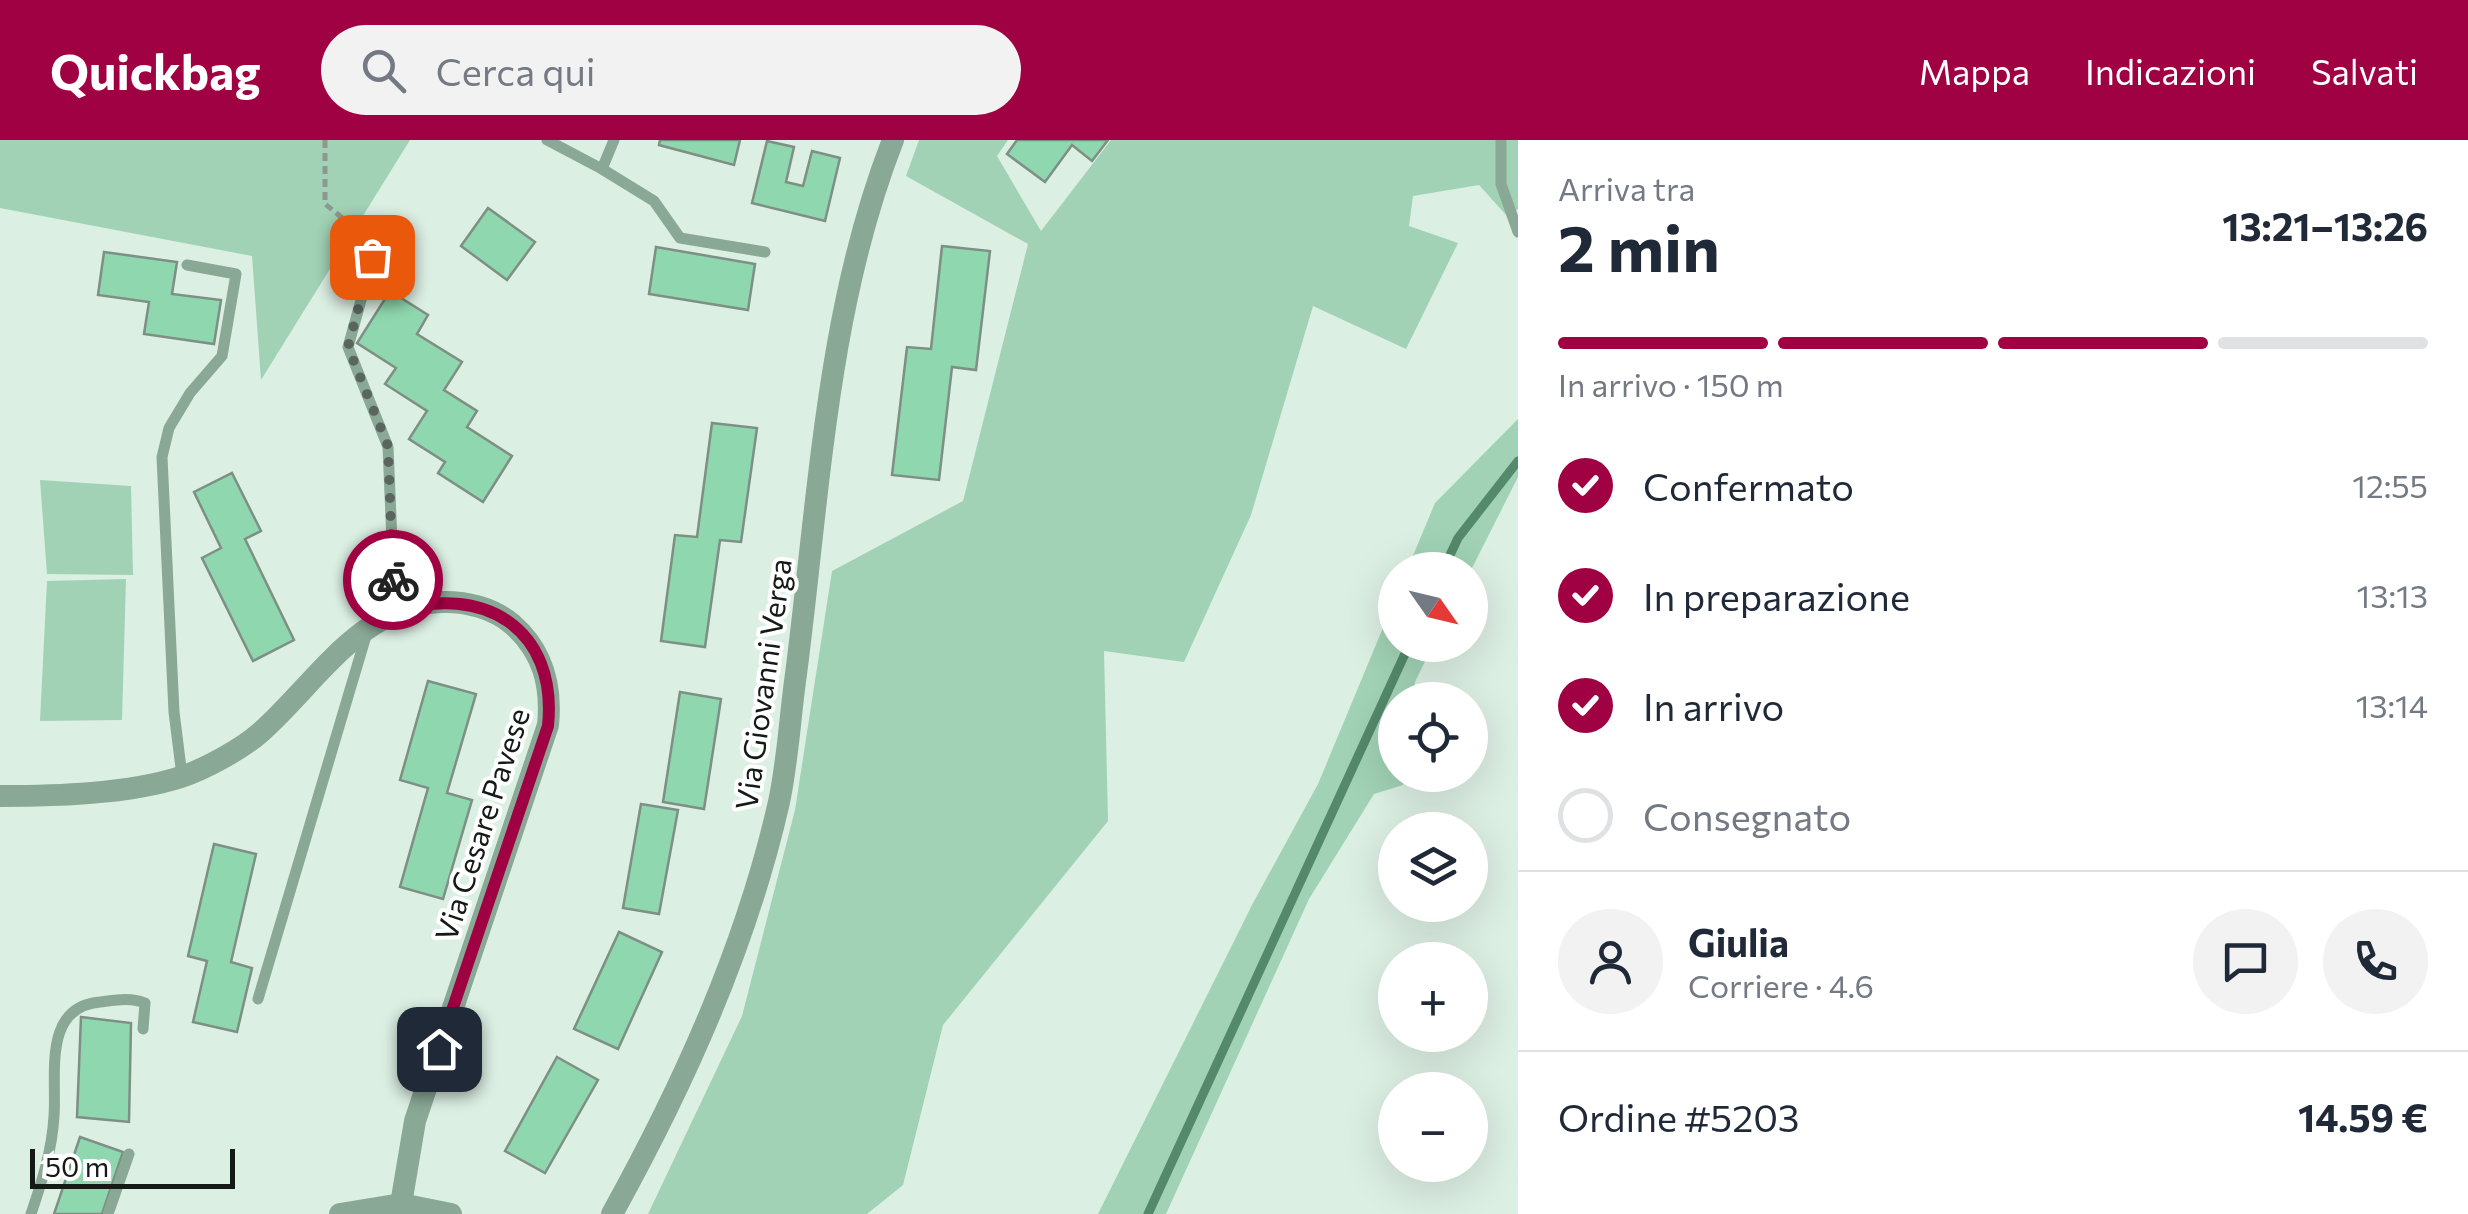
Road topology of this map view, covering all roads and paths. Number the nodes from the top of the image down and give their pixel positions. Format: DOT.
graph roads {
  1 [pos="325,140"];
  2 [pos="547,140"];
  3 [pos="614,140"];
  4 [pos="894,140"];
  5 [pos="1501,140"];
  6 [pos="602,169"];
  7 [pos="1518,232"];
  8 [pos="765,252"];
  9 [pos="372,257"];
  10 [pos="187,265"];
  11 [pos="394,612"];
  12 [pos="368,627"];
  13 [pos="182,776"];
  14 [pos="0,796"];
  15 [pos="258,999"];
  16 [pos="142,1029"];
  17 [pos="128,1154"];
  18 [pos="401,1204"];
  19 [pos="31,1214"];
  20 [pos="108,1214"];
  21 [pos="340,1214"];
  22 [pos="450,1214"];
  23 [pos="612,1214"];
  1 -- 9 [label="path"];
  2 -- 6 [label="lane"];
  3 -- 6 [label="lane"];
  4 -- 23 [label="street, Via Giovanni Verga"];
  5 -- 7 [label="lane"];
  6 -- 8 [label="lane"];
  9 -- 11 [label="lane"];
  10 -- 13 [label="lane"];
  11 -- 12 [label="street, Via Cesare Pavese"];
  11 -- 18 [label="street, Via Cesare Pavese"];
  12 -- 13 [label="street, Via Cesare Pavese"];
  12 -- 15 [label="lane"];
  13 -- 14 [label="street, Via Cesare Pavese"];
  16 -- 19 [label="lane"];
  17 -- 20 [label="lane"];
  18 -- 21 [label="street"];
  18 -- 22 [label="street"];
}
